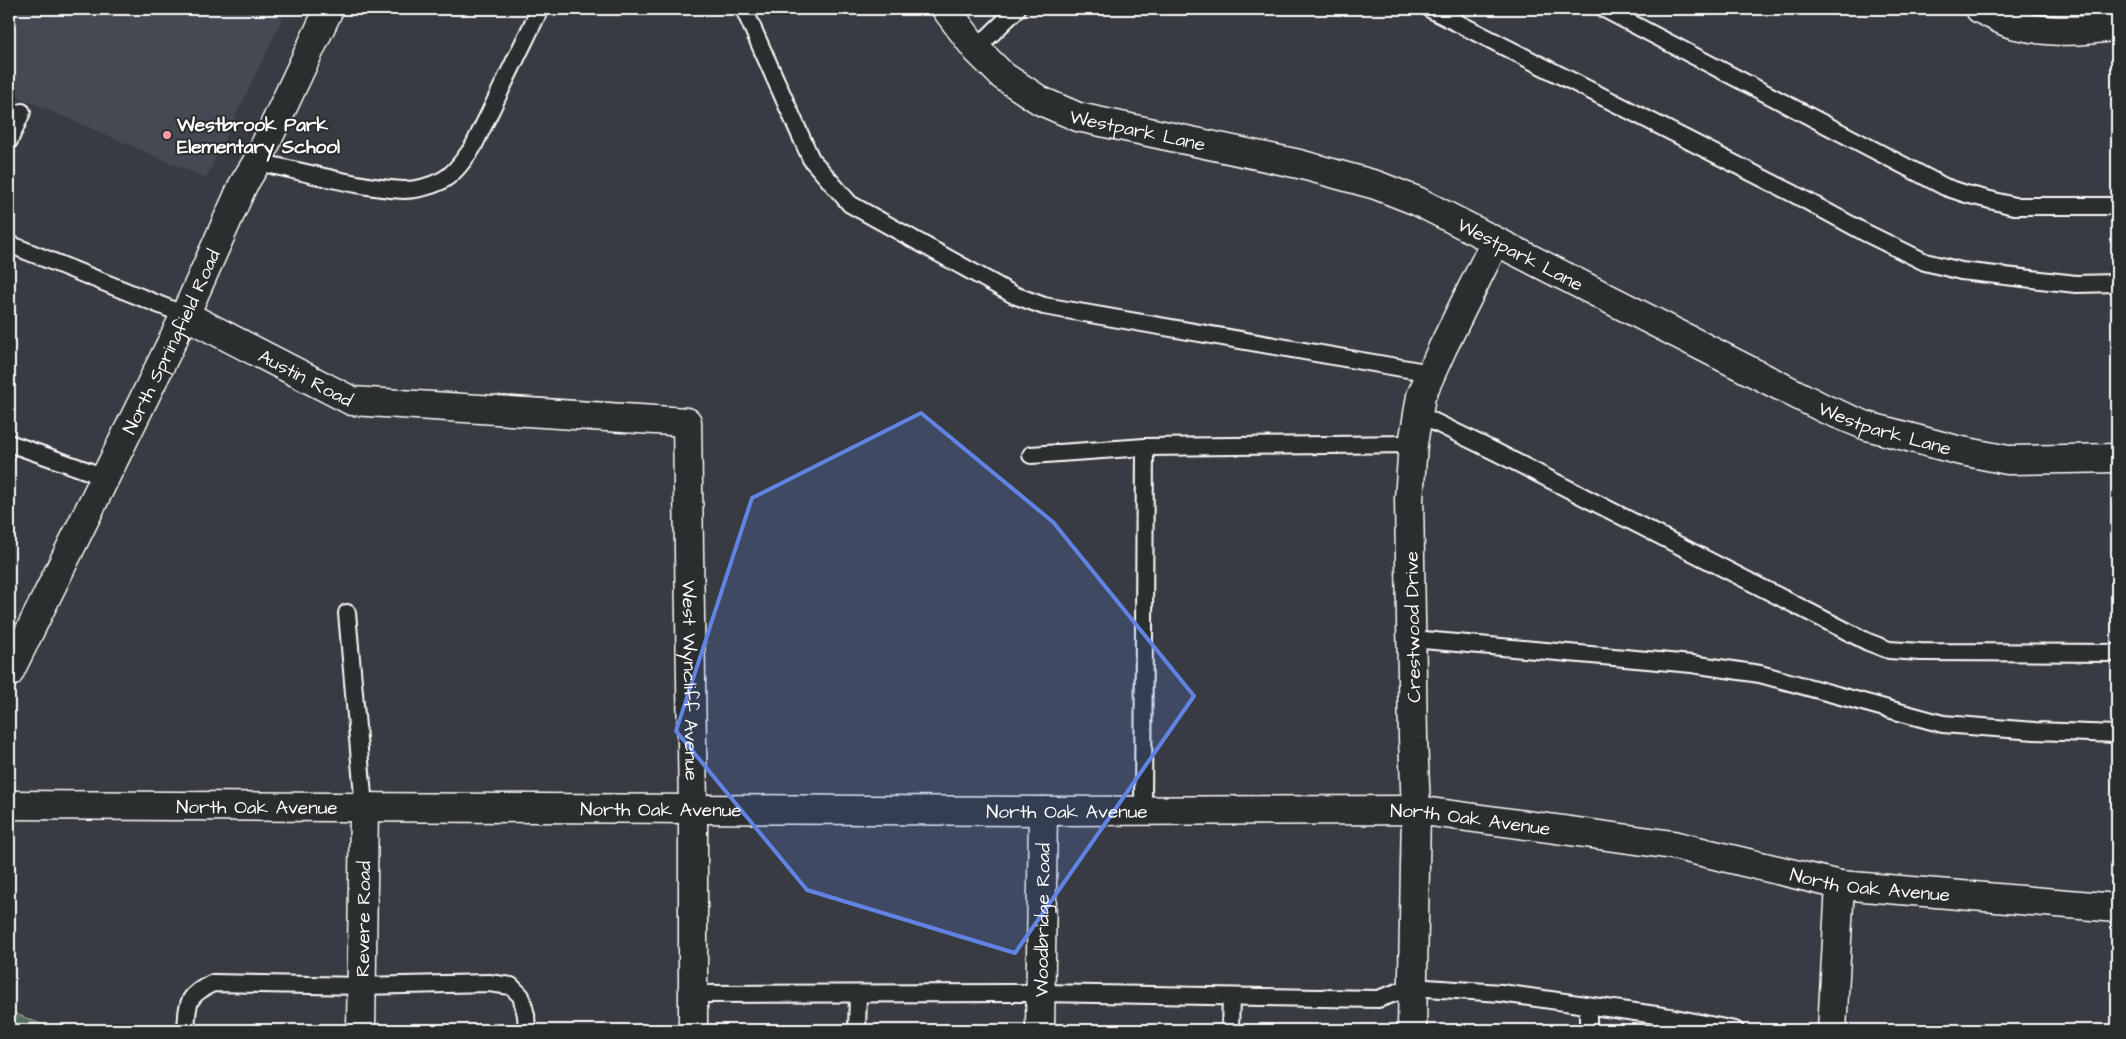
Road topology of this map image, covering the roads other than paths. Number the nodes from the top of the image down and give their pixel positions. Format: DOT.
graph roads {
  1 [pos="329,9"];
  2 [pos="540,9"];
  3 [pos="744,9"];
  4 [pos="946,9"];
  5 [pos="1017,9"];
  6 [pos="1430,9"];
  7 [pos="1604,9"];
  8 [pos="1980,9"];
  9 [pos="2117,26"];
  10 [pos="976,49"];
  11 [pos="22,112"];
  12 [pos="9,141"];
  13 [pos="256,162"];
  14 [pos="2117,206"];
  15 [pos="1495,242"];
  16 [pos="9,244"];
  17 [pos="2117,283"];
  18 [pos="185,315"];
  19 [pos="1431,373"];
  20 [pos="1418,414"];
  21 [pos="686,422"];
  22 [pos="9,443"];
  23 [pos="1413,444"];
  24 [pos="1145,447"];
  25 [pos="1031,454"];
  26 [pos="2117,458"];
  27 [pos="105,477"];
  28 [pos="347,613"];
  29 [pos="1412,639"];
  30 [pos="2117,653"];
  31 [pos="9,673"];
  32 [pos="2117,734"];
  33 [pos="9,805"];
  34 [pos="364,807"];
  35 [pos="693,809"];
  36 [pos="1143,810"];
  37 [pos="1416,810"];
  38 [pos="1043,811"];
  39 [pos="1840,885"];
  40 [pos="2117,908"];
  41 [pos="361,986"];
  42 [pos="1412,987"];
  43 [pos="693,994"];
  44 [pos="858,994"];
  45 [pos="1040,994"];
  46 [pos="1231,997"];
  47 [pos="1588,1006"];
  48 [pos="1664,1023"];
  49 [pos="186,1030"];
  50 [pos="361,1030"];
  51 [pos="527,1030"];
  52 [pos="693,1030"];
  53 [pos="857,1030"];
  54 [pos="1040,1030"];
  55 [pos="1230,1030"];
  56 [pos="1412,1030"];
  57 [pos="1588,1030"];
  58 [pos="1735,1030"];
  59 [pos="1832,1030"];
  1 -- 13 [label="street, North Springfield Road"];
  2 -- 13 [label="lane"];
  3 -- 19 [label="lane"];
  4 -- 10 [label="street, Westpark Lane"];
  5 -- 10 [label="lane"];
  6 -- 17 [label="lane"];
  7 -- 14 [label="lane"];
  8 -- 9 [label="street"];
  10 -- 15 [label="street, Westpark Lane"];
  11 -- 12 [label="lane"];
  13 -- 18 [label="street, North Springfield Road"];
  15 -- 19 [label="street, Crestwood Drive"];
  15 -- 26 [label="street, Westpark Lane"];
  16 -- 18 [label="lane, Austin Road"];
  18 -- 21 [label="street, Austin Road"];
  18 -- 27 [label="street, North Springfield Road"];
  19 -- 20 [label="street, Crestwood Drive"];
  20 -- 23 [label="street, Crestwood Drive"];
  20 -- 30 [label="lane"];
  21 -- 35 [label="street, West Wyncliff Avenue"];
  22 -- 27 [label="lane"];
  23 -- 24 [label="lane"];
  23 -- 29 [label="street, Crestwood Drive"];
  24 -- 25 [label="lane"];
  24 -- 36 [label="lane"];
  27 -- 31 [label="street, North Springfield Road"];
  28 -- 34 [label="lane"];
  29 -- 32 [label="lane"];
  29 -- 37 [label="street, Crestwood Drive"];
  33 -- 34 [label="street, North Oak Avenue"];
  34 -- 35 [label="street, North Oak Avenue"];
  34 -- 41 [label="street, Revere Road"];
  35 -- 38 [label="street, North Oak Avenue"];
  35 -- 43 [label="street, West Wyncliff Avenue"];
  36 -- 37 [label="street, North Oak Avenue"];
  36 -- 38 [label="street, North Oak Avenue"];
  37 -- 39 [label="street, North Oak Avenue"];
  37 -- 42 [label="street, Crestwood Drive"];
  38 -- 45 [label="street, Woodbridge Road"];
  39 -- 40 [label="street, North Oak Avenue"];
  39 -- 59 [label="street"];
  41 -- 49 [label="lane"];
  41 -- 50 [label="street, Revere Road"];
  41 -- 51 [label="lane"];
  42 -- 46 [label="lane"];
  42 -- 47 [label="lane"];
  42 -- 56 [label="street, Crestwood Drive"];
  43 -- 44 [label="lane"];
  43 -- 52 [label="street, West Wyncliff Avenue"];
  44 -- 45 [label="lane"];
  44 -- 53 [label="lane"];
  45 -- 46 [label="lane"];
  45 -- 54 [label="street, Woodbridge Road"];
  46 -- 55 [label="lane"];
  47 -- 48 [label="lane"];
  47 -- 57 [label="lane"];
  48 -- 58 [label="lane"];
}
